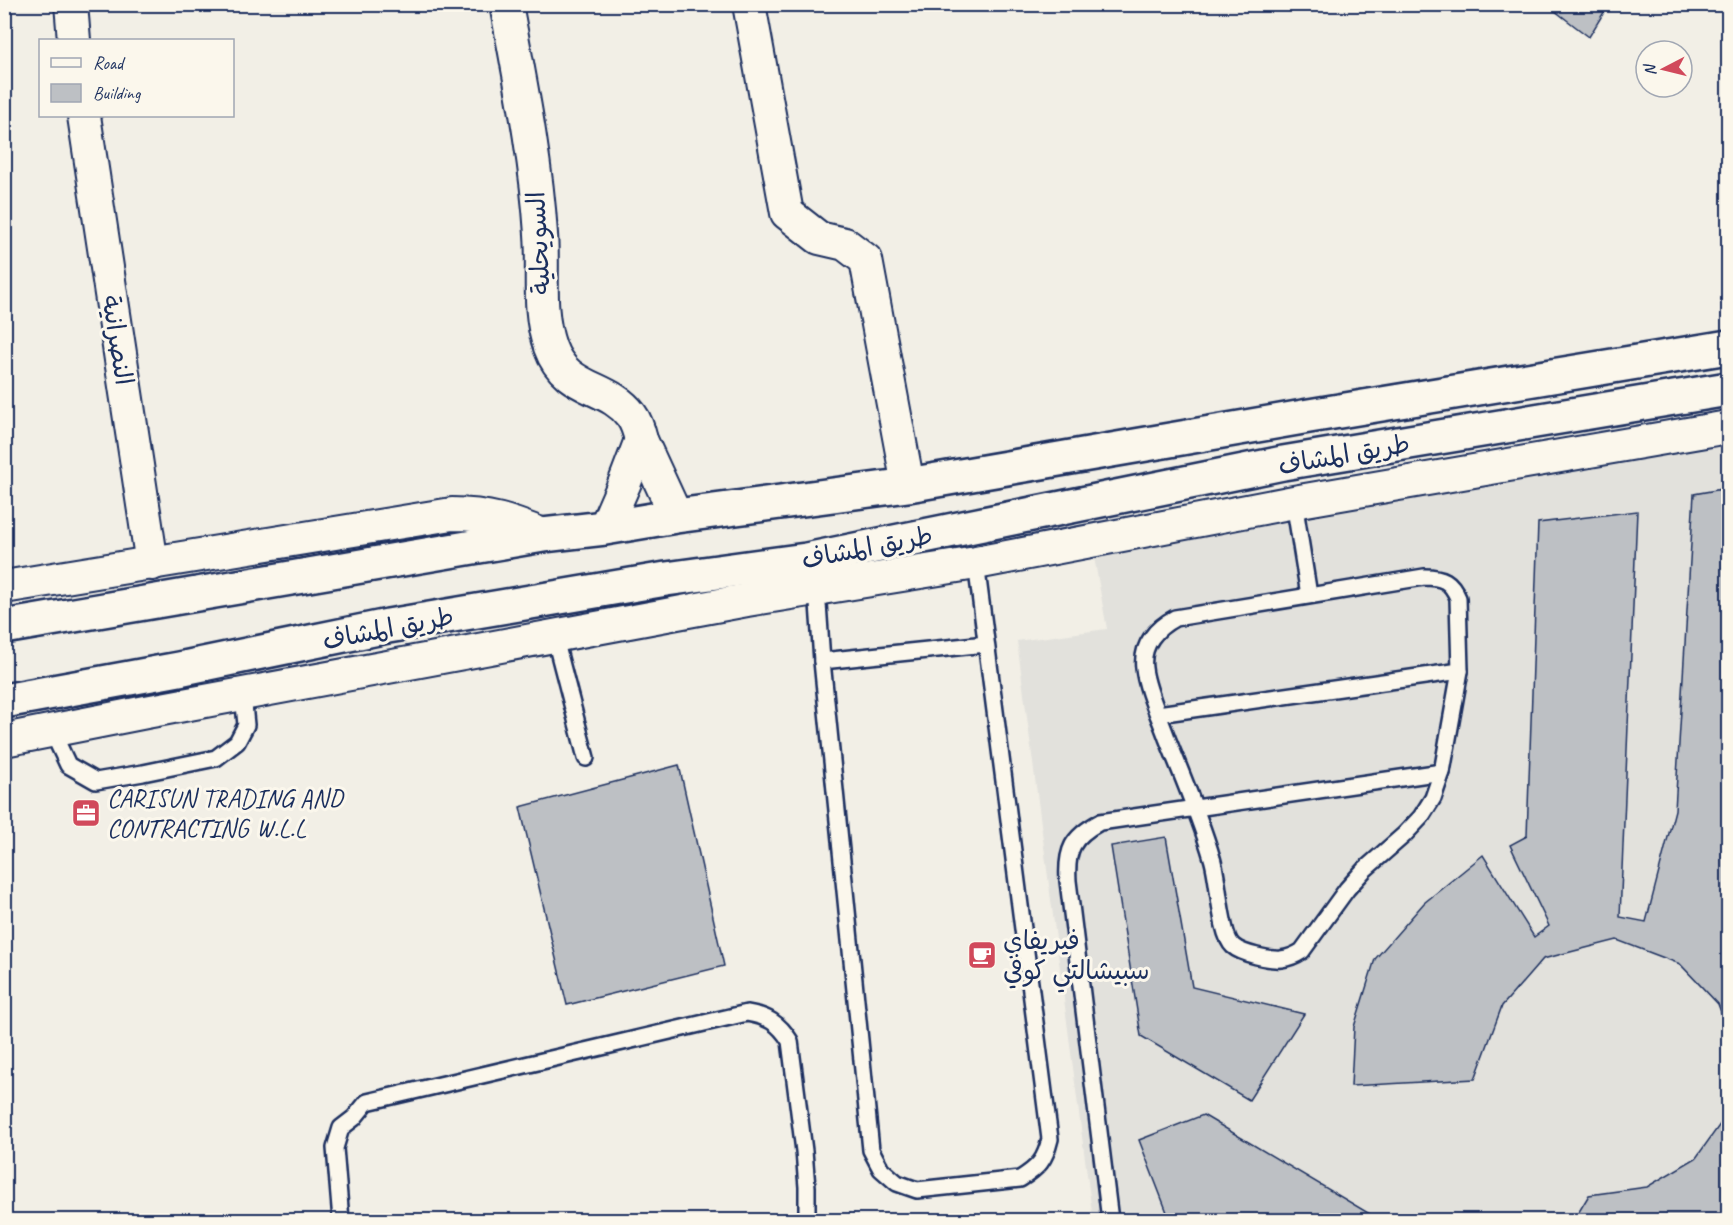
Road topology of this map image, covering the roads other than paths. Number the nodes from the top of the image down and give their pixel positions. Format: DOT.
graph roads {
  1 [pos="71,4"];
  2 [pos="506,4"];
  3 [pos="749,4"];
  4 [pos="74,39"];
  5 [pos="84,117"];
  6 [pos="1728,346"];
  7 [pos="1728,389"];
  8 [pos="1728,427"];
  9 [pos="641,440"];
  10 [pos="908,485"];
  11 [pos="1294,502"];
  12 [pos="676,516"];
  13 [pos="605,528"];
  14 [pos="543,535"];
  15 [pos="976,563"];
  16 [pos="152,564"];
  17 [pos="4,587"];
  18 [pos="817,589"];
  19 [pos="1309,595"];
  20 [pos="4,627"];
  21 [pos="554,635"];
  22 [pos="986,644"];
  23 [pos="822,662"];
  24 [pos="1460,672"];
  25 [pos="243,694"];
  26 [pos="4,701"];
  27 [pos="1158,714"];
  28 [pos="52,731"];
  29 [pos="4,740"];
  30 [pos="586,758"];
  31 [pos="1442,772"];
  32 [pos="1196,808"];
  33 [pos="341,1221"];
  34 [pos="807,1221"];
  35 [pos="1110,1221"];
  1 -- 4 [label="street"];
  2 -- 9 [label="street, السويحلية"];
  3 -- 10 [label="street"];
  5 -- 16 [label="street, النصرانية"];
  6 -- 10 [label="street, طريق المشاف"];
  7 -- 26 [label="street, طريق المشاف"];
  8 -- 11 [label="street, طريق المشاف"];
  9 -- 12 [label="street, السويحلية"];
  9 -- 13 [label="street"];
  10 -- 12 [label="street, طريق المشاف"];
  11 -- 15 [label="street, طريق المشاف"];
  11 -- 19 [label="lane"];
  12 -- 13 [label="street, طريق المشاف"];
  13 -- 14 [label="street, طريق المشاف"];
  14 -- 16 [label="street"];
  14 -- 20 [label="street, طريق المشاف"];
  15 -- 18 [label="street, طريق المشاف"];
  15 -- 22 [label="lane"];
  16 -- 17 [label="street"];
  18 -- 21 [label="street, طريق المشاف"];
  18 -- 23 [label="lane"];
  19 -- 24 [label="lane"];
  19 -- 27 [label="lane"];
  21 -- 25 [label="street, طريق المشاف"];
  21 -- 30 [label="lane"];
  22 -- 23 [label="lane"];
  22 -- 23 [label="lane"];
  24 -- 27 [label="lane"];
  24 -- 31 [label="lane"];
  25 -- 28 [label="street, طريق المشاف"];
  25 -- 28 [label="lane"];
  27 -- 32 [label="lane"];
  28 -- 29 [label="street, طريق المشاف"];
  31 -- 32 [label="lane"];
  31 -- 32 [label="lane"];
  32 -- 35 [label="lane"];
  33 -- 34 [label="lane"];
}
